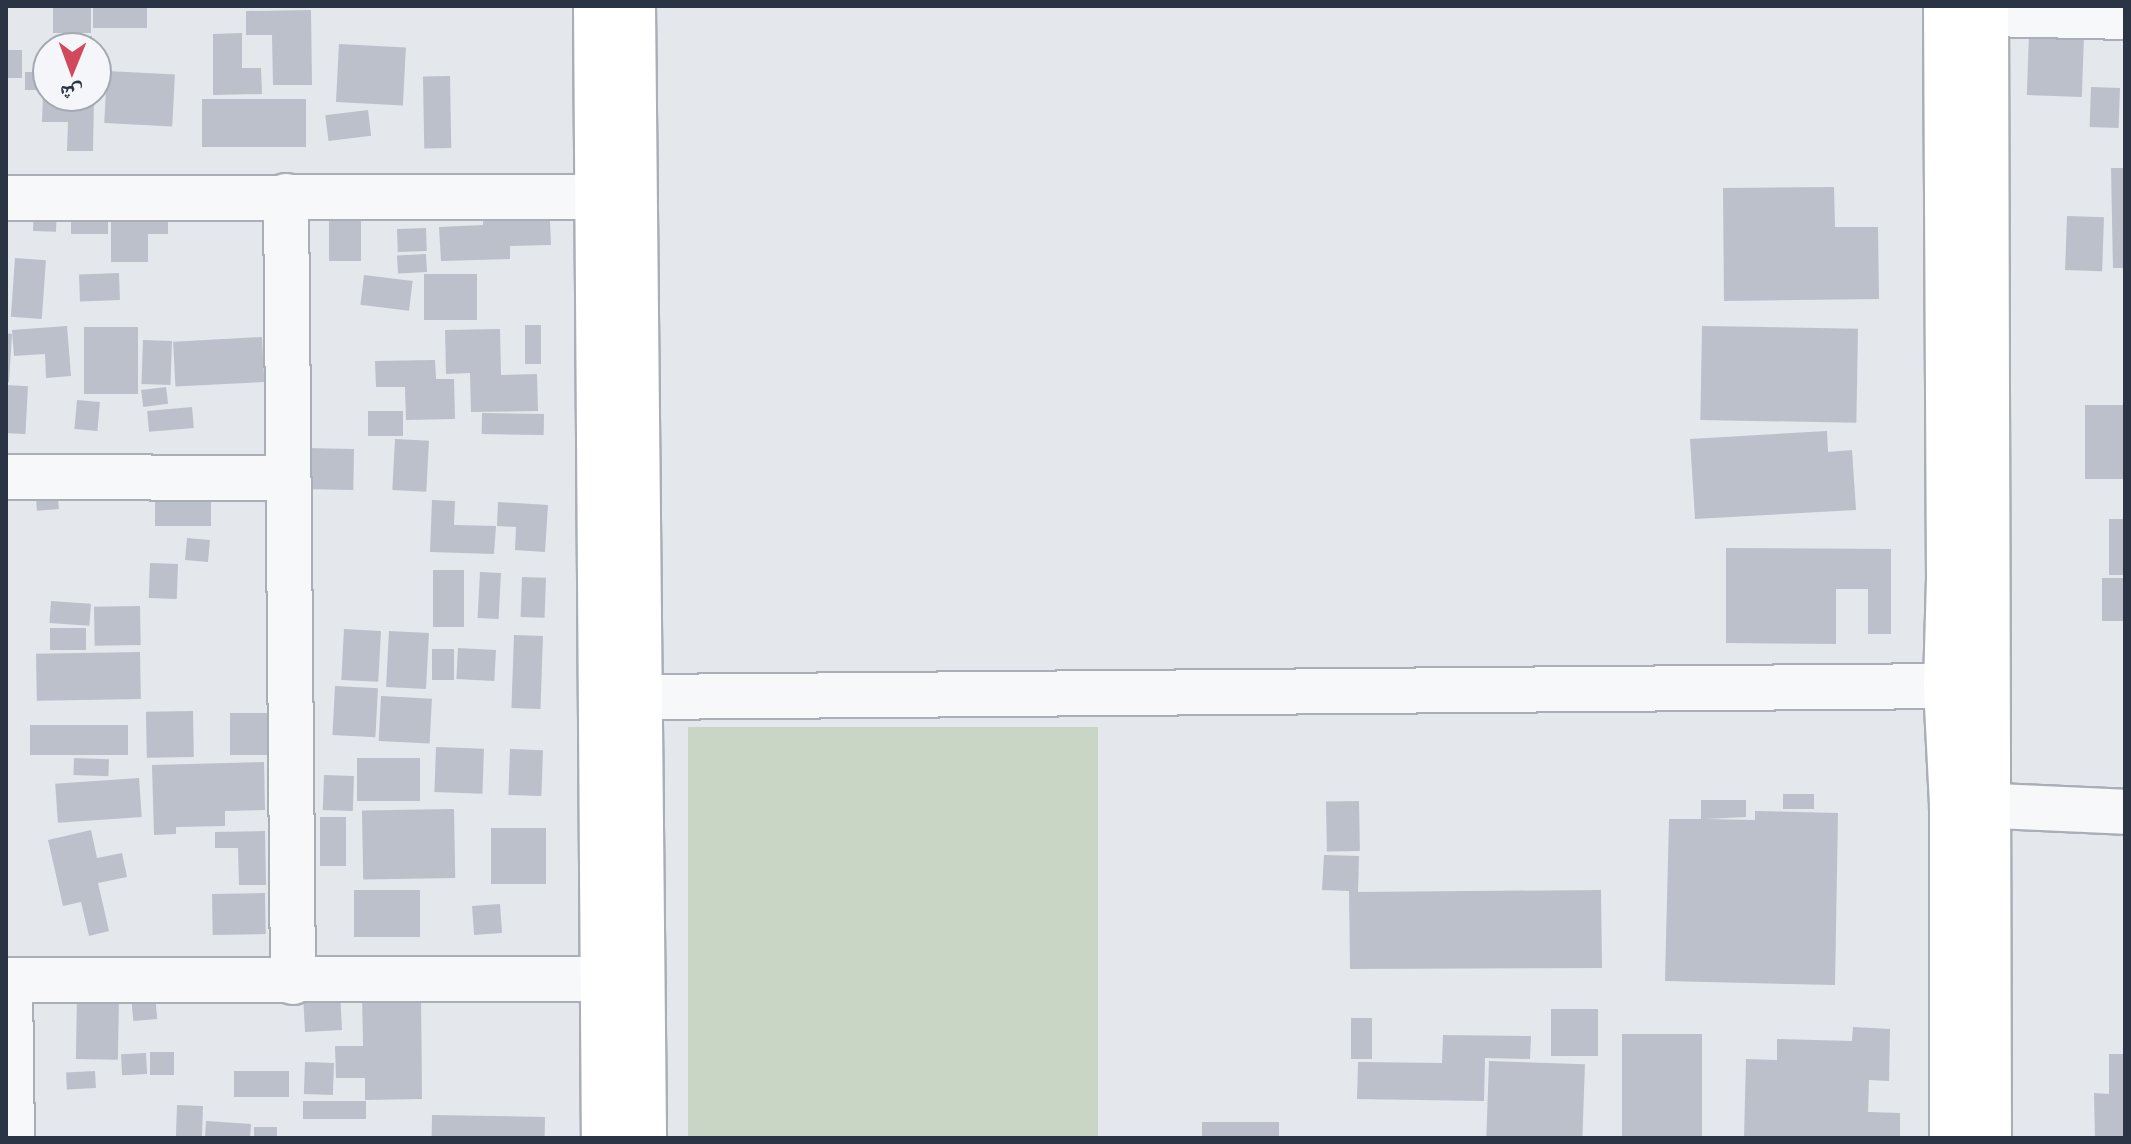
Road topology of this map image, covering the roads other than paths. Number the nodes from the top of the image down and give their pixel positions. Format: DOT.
graph roads {
  1 [pos="596,6"];
  2 [pos="633,6"];
  3 [pos="1973,9"];
  4 [pos="2125,17"];
  5 [pos="286,196"];
  6 [pos="597,197"];
  7 [pos="6,198"];
  8 [pos="6,477"];
  9 [pos="286,478"];
  10 [pos="1946,686"];
  11 [pos="641,697"];
  12 [pos="1971,805"];
  13 [pos="2125,812"];
  14 [pos="602,979"];
  15 [pos="8,980"];
  16 [pos="293,982"];
  17 [pos="12,1138"];
  18 [pos="604,1138"];
  19 [pos="644,1138"];
  20 [pos="1952,1138"];
  21 [pos="1989,1138"];
  1 -- 6 [label="street"];
  2 -- 11 [label="street"];
  3 -- 4 [label="street"];
  3 -- 10 [label="street"];
  3 -- 12 [label="street"];
  5 -- 6 [label="street"];
  5 -- 7 [label="street"];
  5 -- 9 [label="street"];
  6 -- 14 [label="street"];
  8 -- 9 [label="street"];
  9 -- 16 [label="street"];
  10 -- 11 [label="street"];
  10 -- 12 [label="street"];
  11 -- 19 [label="street"];
  12 -- 13 [label="street"];
  12 -- 20 [label="street"];
  12 -- 21 [label="street"];
  14 -- 16 [label="street"];
  14 -- 18 [label="street"];
  15 -- 16 [label="street"];
  15 -- 17 [label="street"];
}
